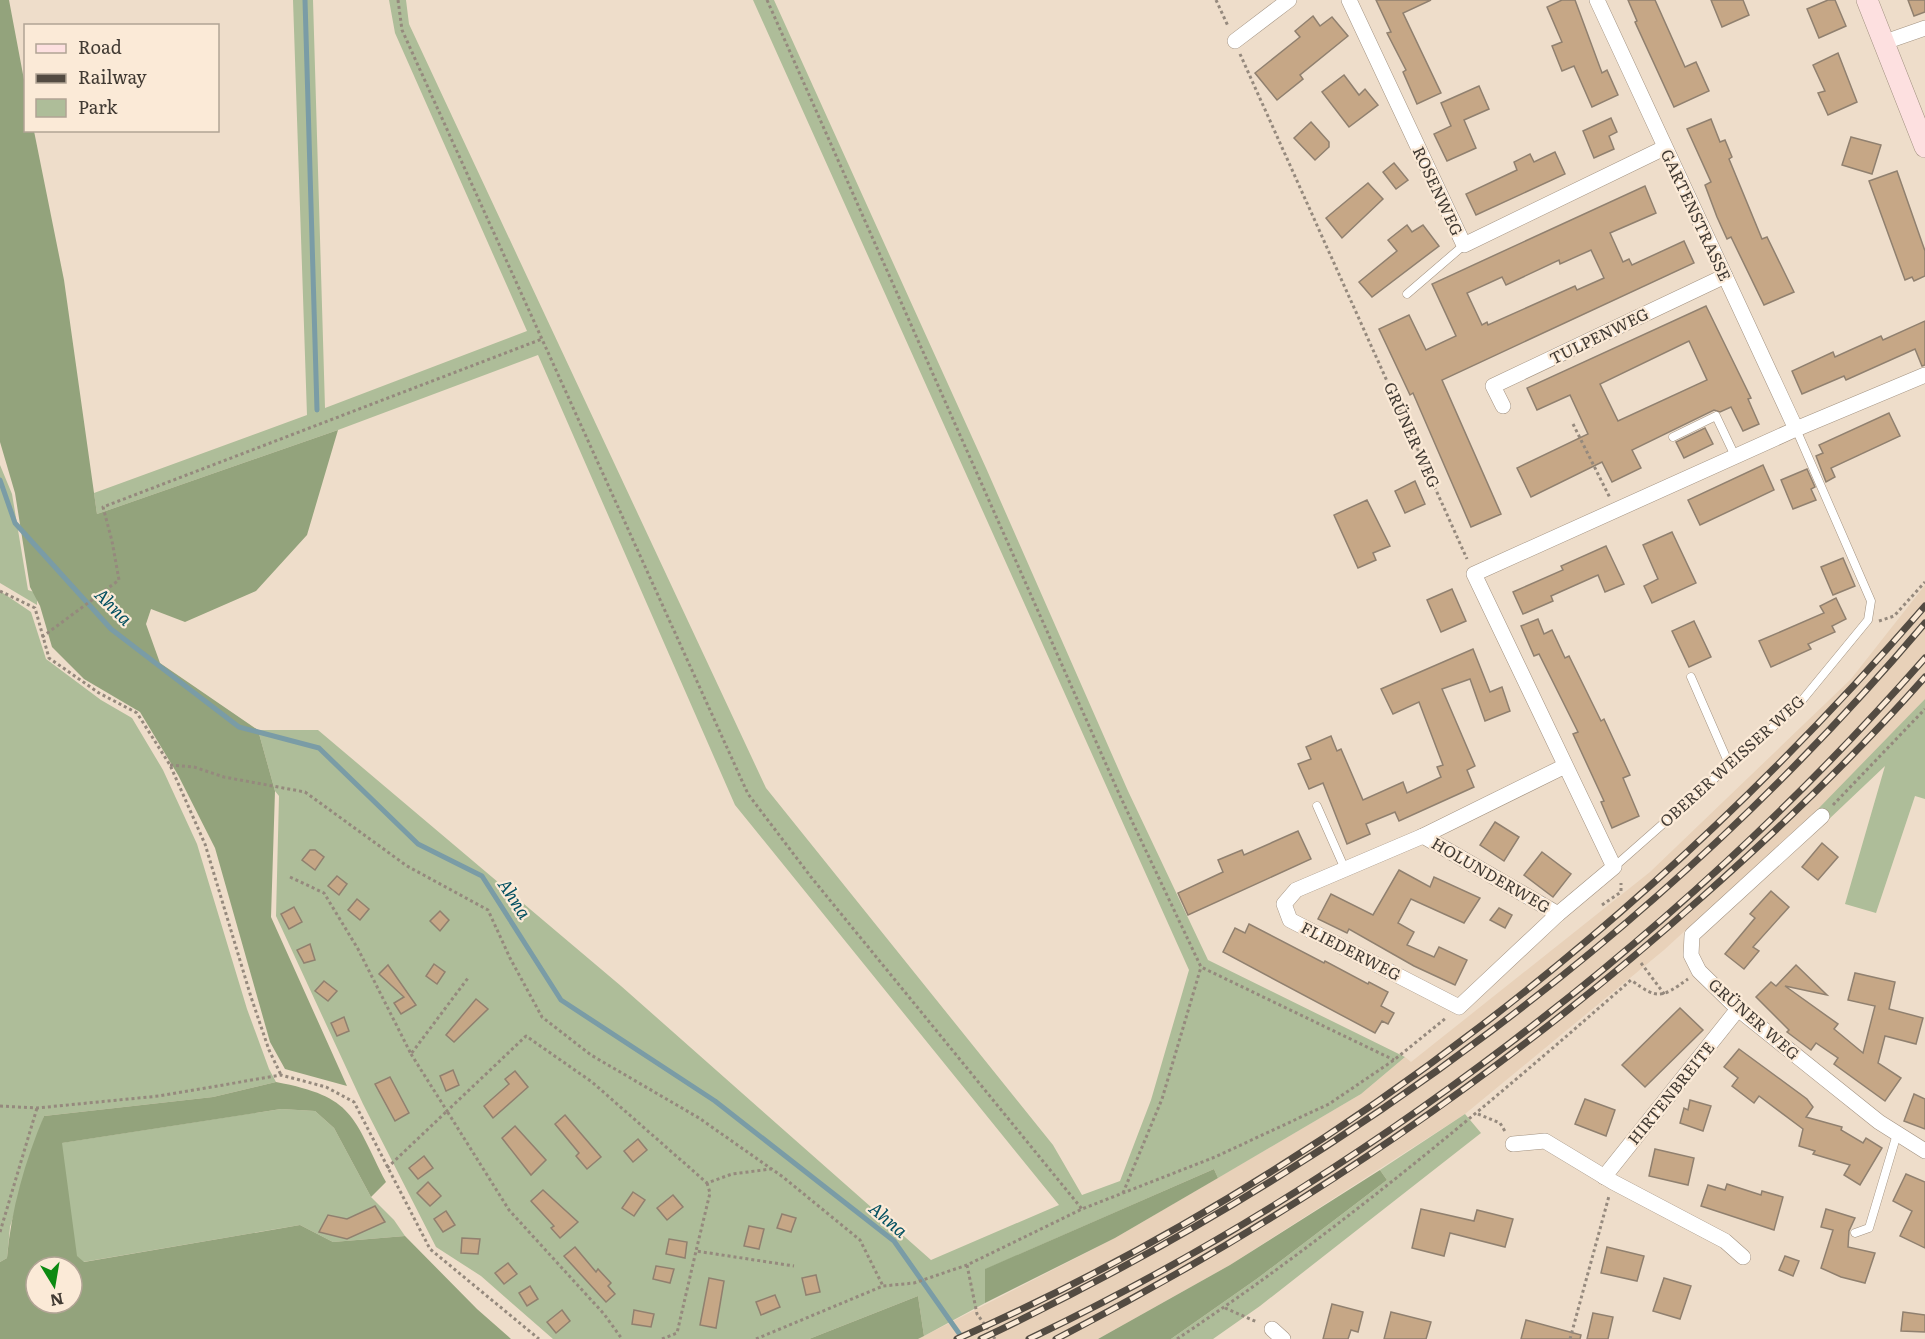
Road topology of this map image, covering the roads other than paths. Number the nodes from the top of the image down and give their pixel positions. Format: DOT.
graph roads {
  1 [pos="1289,0"];
  2 [pos="1348,0"];
  3 [pos="1597,0"];
  4 [pos="1867,0"];
  5 [pos="1925,28"];
  6 [pos="1235,41"];
  7 [pos="1885,42"];
  8 [pos="1925,147"];
  9 [pos="1664,148"];
  10 [pos="1464,245"];
  11 [pos="1725,276"];
  12 [pos="1407,294"];
  13 [pos="1925,375"];
  14 [pos="1910,381"];
  15 [pos="1925,386"];
  16 [pos="1503,406"];
  17 [pos="1796,429"];
  18 [pos="1673,437"];
  19 [pos="1735,456"];
  20 [pos="1691,677"];
  21 [pos="1729,764"];
  22 [pos="1565,766"];
  23 [pos="1317,806"];
  24 [pos="1822,816"];
  25 [pos="1423,836"];
  26 [pos="1344,867"];
  27 [pos="1614,867"];
  28 [pos="1558,914"];
  29 [pos="1459,1007"];
  30 [pos="1738,1009"];
  31 [pos="1897,1134"];
  32 [pos="1513,1144"];
  33 [pos="1925,1151"];
  34 [pos="1608,1180"];
  35 [pos="1855,1233"];
  36 [pos="1743,1257"];
  1 -- 6 [label="street"];
  2 -- 10 [label="street, ROSENWEG"];
  3 -- 9 [label="street, GARTENSTRASSE"];
  4 -- 7 [label="main road"];
  5 -- 7 [label="street"];
  7 -- 8 [label="main road"];
  9 -- 10 [label="street, ROSENWEG"];
  9 -- 11 [label="street, GARTENSTRASSE"];
  10 -- 12 [label="lane"];
  11 -- 16 [label="street, TULPENWEG"];
  11 -- 17 [label="street, GARTENSTRASSE"];
  13 -- 14 [label="street"];
  14 -- 15 [label="street"];
  14 -- 17 [label="street"];
  17 -- 19 [label="street"];
  17 -- 21 [label="lane, OBERER WEISSER WEG"];
  18 -- 19 [label="lane"];
  19 -- 22 [label="street"];
  20 -- 21 [label="lane"];
  21 -- 27 [label="lane, OBERER WEISSER WEG"];
  22 -- 25 [label="street, FLIEDERWEG"];
  22 -- 27 [label="street"];
  23 -- 26 [label="lane"];
  24 -- 30 [label="street, GRÜNER WEG"];
  25 -- 26 [label="street, FLIEDERWEG"];
  25 -- 28 [label="street, HOLUNDERWEG"];
  26 -- 29 [label="street, FLIEDERWEG"];
  27 -- 28 [label="street, OBERER WEISSER WEG"];
  28 -- 29 [label="street, OBERER WEISSER WEG"];
  30 -- 31 [label="street, GRÜNER WEG"];
  30 -- 34 [label="street, HIRTENBREITE"];
  31 -- 33 [label="street, GRÜNER WEG"];
  31 -- 35 [label="lane"];
  32 -- 34 [label="street"];
  34 -- 36 [label="street"];
}
